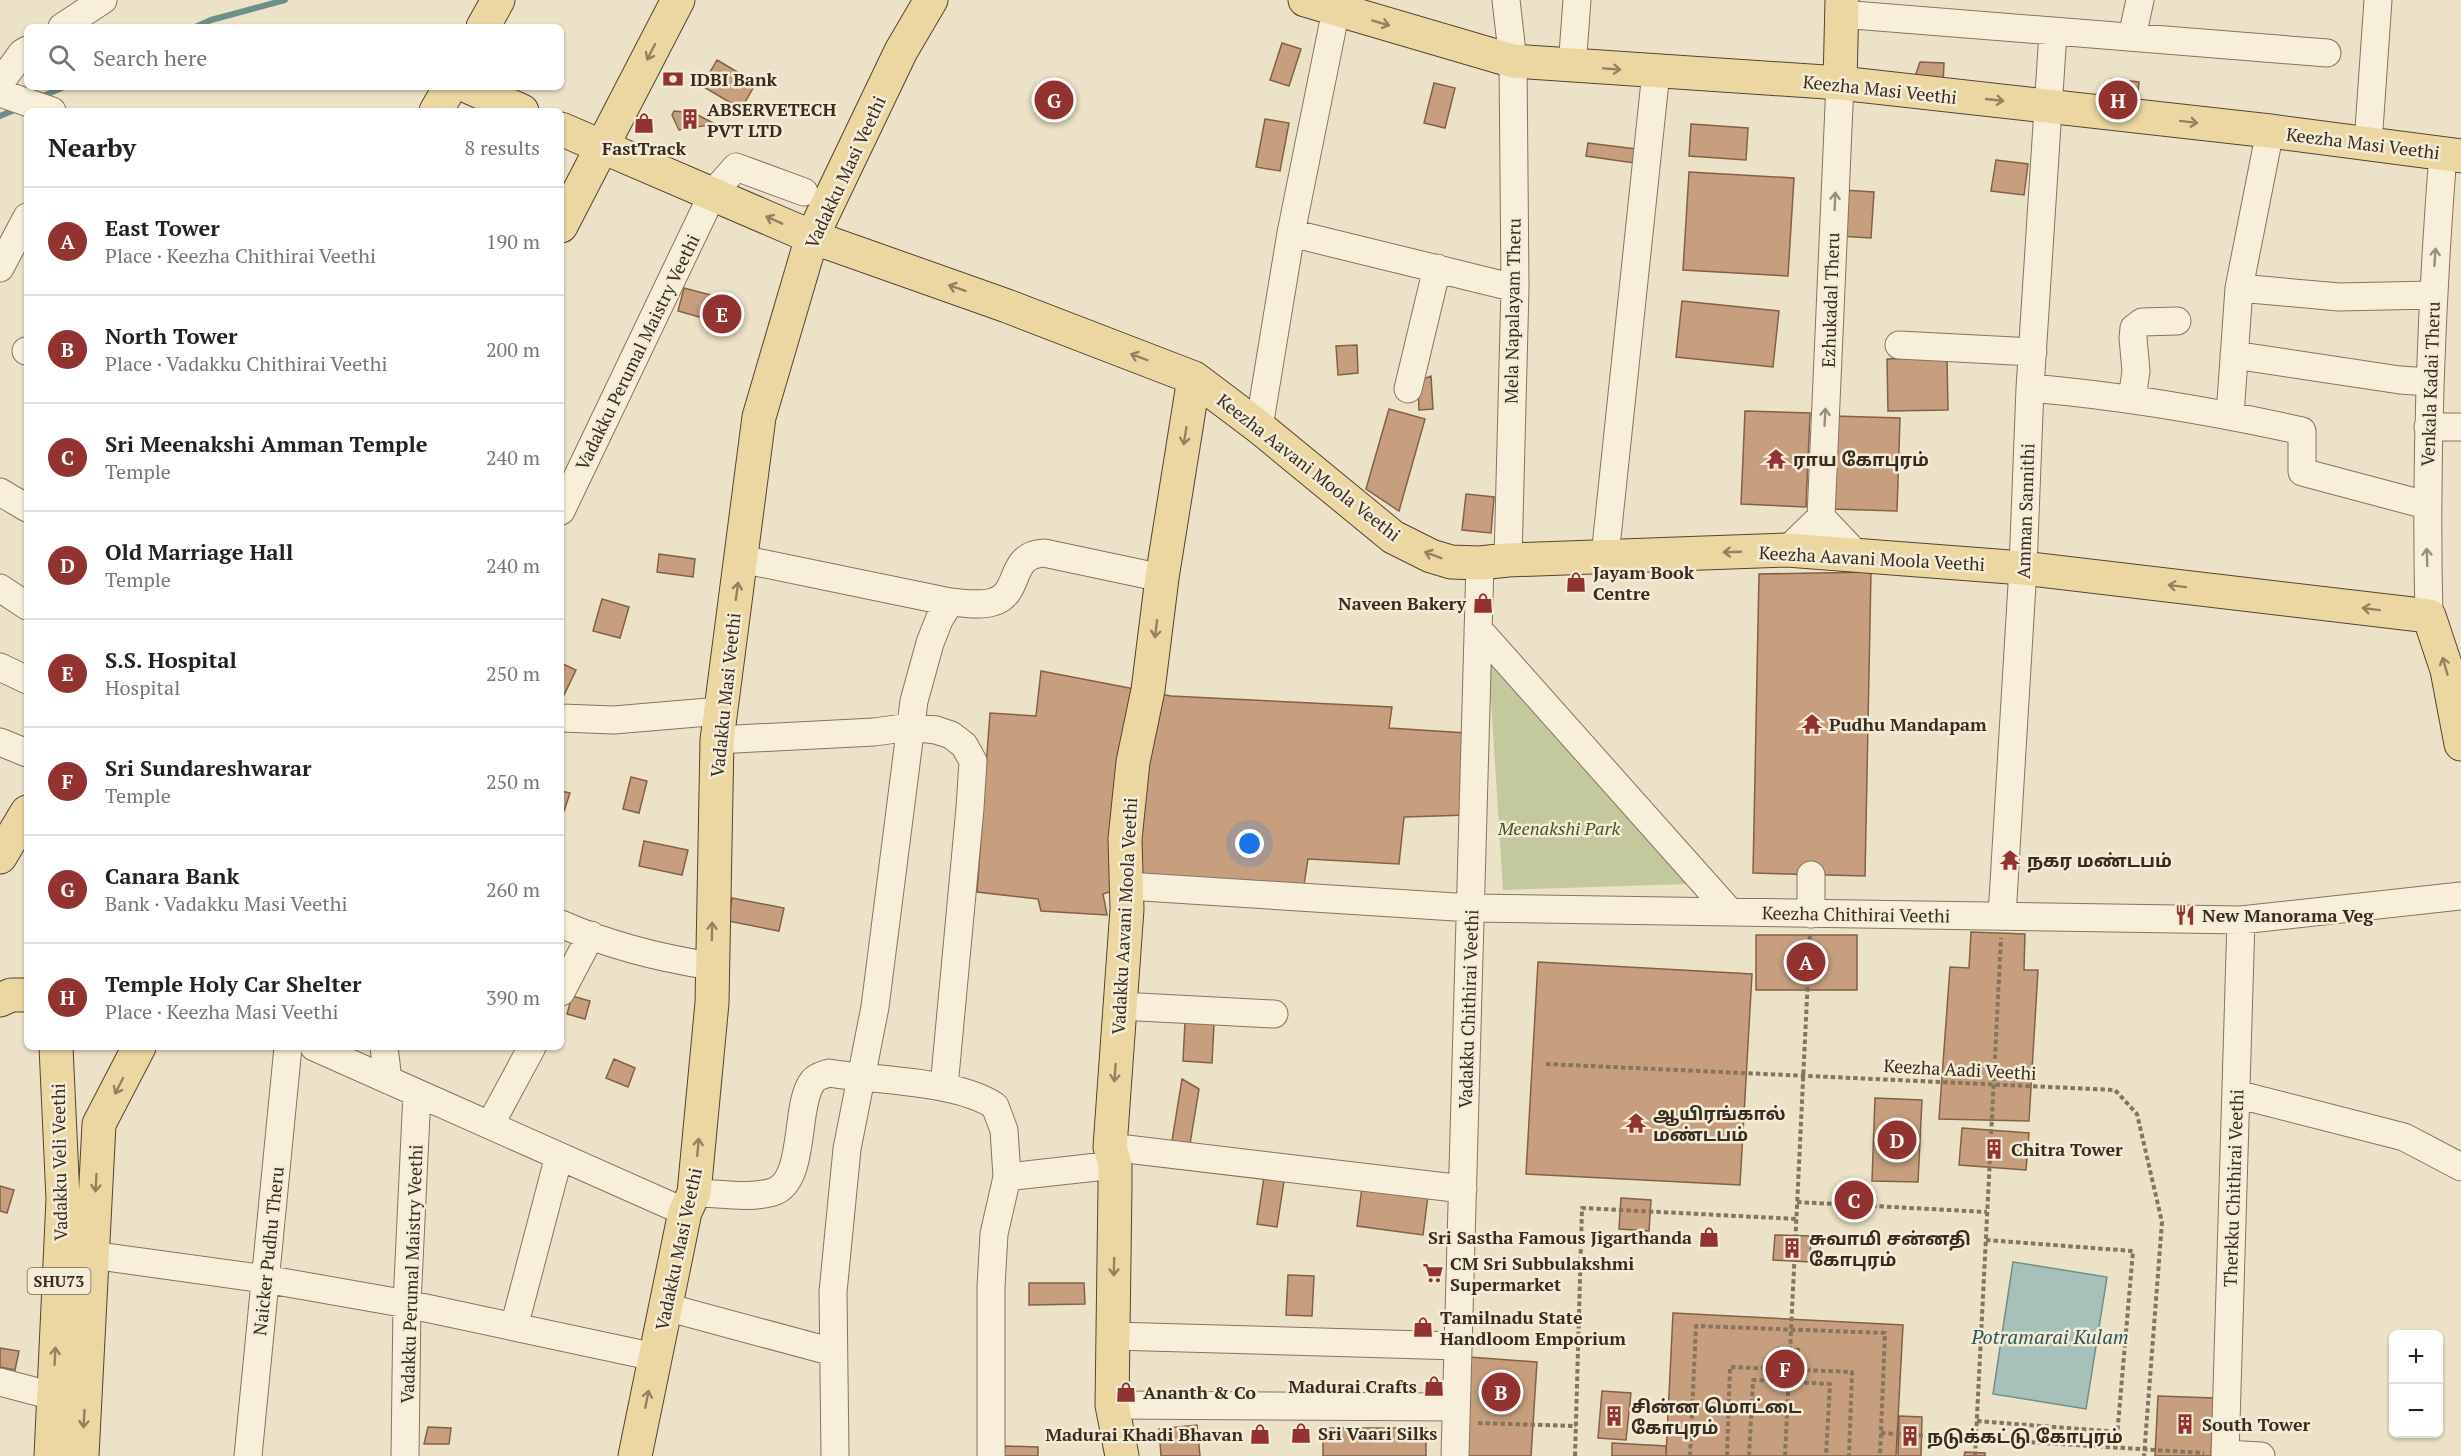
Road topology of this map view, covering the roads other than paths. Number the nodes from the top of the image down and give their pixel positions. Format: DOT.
graph roads {
  1 [pos="103,0"];
  2 [pos="498,0"];
  3 [pos="678,0"];
  4 [pos="931,0"];
  5 [pos="1506,0"];
  6 [pos="1576,0"];
  7 [pos="2140,0"];
  8 [pos="2378,0"];
  9 [pos="1326,3"];
  10 [pos="1841,7"];
  11 [pos="67,24"];
  12 [pos="485,24"];
  13 [pos="2053,32"];
  14 [pos="2132,37"];
  15 [pos="24,52"];
  16 [pos="2327,53"];
  17 [pos="1513,61"];
  18 [pos="1572,67"];
  19 [pos="1656,72"];
  20 [pos="1840,83"];
  21 [pos="0,90"];
  22 [pos="448,90"];
  23 [pos="476,90"];
  24 [pos="2049,106"];
  25 [pos="45,108"];
  26 [pos="438,108"];
  27 [pos="515,108"];
  28 [pos="564,130"];
  29 [pos="2270,131"];
  30 [pos="2368,144"];
  31 [pos="602,148"];
  32 [pos="2452,154"];
  33 [pos="804,192"];
  34 [pos="713,193"];
  35 [pos="564,220"];
  36 [pos="24,223"];
  37 [pos="1291,233"];
  38 [pos="812,237"];
  39 [pos="0,268"];
  40 [pos="1437,268"];
  41 [pos="1515,288"];
  42 [pos="2239,288"];
  43 [pos="2432,296"];
  44 [pos="2177,321"];
  45 [pos="1899,345"];
  46 [pos="2033,352"];
  47 [pos="2234,355"];
  48 [pos="1194,378"];
  49 [pos="2430,382"];
  50 [pos="2030,388"];
  51 [pos="1408,389"];
  52 [pos="2132,399"];
  53 [pos="2230,415"];
  54 [pos="1259,427"];
  55 [pos="2428,427"];
  56 [pos="2461,427"];
  57 [pos="0,492"];
  58 [pos="564,505"];
  59 [pos="2426,505"];
  60 [pos="24,506"];
  61 [pos="1821,518"];
  62 [pos="1787,550"];
  63 [pos="1857,555"];
  64 [pos="1605,556"];
  65 [pos="741,559"];
  66 [pos="1494,561"];
  67 [pos="2023,568"];
  68 [pos="1162,578"];
  69 [pos="0,588"];
  70 [pos="950,602"];
  71 [pos="24,604"];
  72 [pos="2429,616"];
  73 [pos="1478,629"];
  74 [pos="0,667"];
  75 [pos="24,679"];
  76 [pos="564,718"];
  77 [pos="718,725"];
  78 [pos="911,727"];
  79 [pos="0,742"];
  80 [pos="2461,744"];
  81 [pos="24,752"];
  82 [pos="24,817"];
  83 [pos="0,857"];
  84 [pos="1811,875"];
  85 [pos="1127,886"];
  86 [pos="2461,896"];
  87 [pos="1471,908"];
  88 [pos="1730,912"];
  89 [pos="1810,914"];
  90 [pos="2002,916"];
  91 [pos="2241,920"];
  92 [pos="564,925"];
  93 [pos="591,935"];
  94 [pos="711,966"];
  95 [pos="564,986"];
  96 [pos="24,994"];
  97 [pos="0,1000"];
  98 [pos="1120,1006"];
  99 [pos="1274,1014"];
  100 [pos="56,1050"];
  101 [pos="137,1050"];
  102 [pos="288,1050"];
  103 [pos="321,1050"];
  104 [pos="384,1050"];
  105 [pos="530,1050"];
  106 [pos="862,1078"];
  107 [pos="388,1080"];
  108 [pos="944,1087"];
  109 [pos="417,1093"];
  110 [pos="2236,1094"];
  111 [pos="59,1107"];
  112 [pos="99,1124"];
  113 [pos="490,1125"];
  114 [pos="559,1156"];
  115 [pos="1113,1156"];
  116 [pos="2461,1167"];
  117 [pos="1007,1177"];
  118 [pos="1463,1190"];
  119 [pos="690,1203"];
  120 [pos="92,1255"];
  121 [pos="265,1279"];
  122 [pos="407,1304"];
  123 [pos="666,1307"];
  124 [pos="514,1327"];
  125 [pos="1113,1336"];
  126 [pos="1458,1346"];
  127 [pos="833,1352"];
  128 [pos="655,1357"];
  129 [pos="0,1382"];
  130 [pos="53,1396"];
  131 [pos="1112,1405"];
  132 [pos="1456,1415"];
  133 [pos="2225,1455"];
  134 [pos="51,1456"];
  135 [pos="82,1456"];
  136 [pos="248,1456"];
  137 [pos="405,1456"];
  138 [pos="635,1456"];
  139 [pos="835,1456"];
  140 [pos="991,1456"];
  141 [pos="1122,1456"];
  142 [pos="1455,1456"];
  143 [pos="2261,1456"];
  1 -- 11 [label="street"];
  2 -- 12 [label="main road"];
  3 -- 31 [label="main road, one-way"];
  4 -- 38 [label="main road, Vadakku Masi Veethi"];
  5 -- 17 [label="street, Mela Napalayam Theru"];
  6 -- 18 [label="street"];
  7 -- 14 [label="street"];
  8 -- 30 [label="street"];
  9 -- 17 [label="main road, Keezha Masi Veethi, one-way"];
  9 -- 37 [label="street"];
  10 -- 13 [label="street"];
  10 -- 20 [label="main road"];
  13 -- 14 [label="street"];
  13 -- 24 [label="street, Amman Sannithi"];
  14 -- 16 [label="street"];
  15 -- 21 [label="street"];
  17 -- 18 [label="main road, Keezha Masi Veethi"];
  17 -- 41 [label="street, Mela Napalayam Theru"];
  18 -- 19 [label="main road, Keezha Masi Veethi, one-way"];
  19 -- 20 [label="main road, Keezha Masi Veethi"];
  19 -- 64 [label="street"];
  20 -- 24 [label="main road, Keezha Masi Veethi, one-way"];
  61 -- 20 [label="street, Ezhukadal Theru, one-way"];
  21 -- 25 [label="street"];
  22 -- 26 [label="main road"];
  23 -- 27 [label="main road"];
  24 -- 29 [label="main road, Keezha Masi Veethi, one-way"];
  24 -- 46 [label="street, Amman Sannithi"];
  28 -- 31 [label="main road, Keezha Aavani Moola Veethi"];
  29 -- 30 [label="main road, Keezha Masi Veethi"];
  29 -- 42 [label="street"];
  30 -- 32 [label="main road, Keezha Masi Veethi"];
  31 -- 34 [label="main road, Keezha Aavani Moola Veethi"];
  31 -- 35 [label="main road"];
  43 -- 32 [label="street, Venkala Kadai Theru, one-way"];
  33 -- 34 [label="street, Vadakku Perumal Maistry Veethi"];
  38 -- 34 [label="main road, Keezha Aavani Moola Veethi, one-way"];
  34 -- 58 [label="street, Vadakku Perumal Maistry Veethi"];
  36 -- 39 [label="street"];
  37 -- 40 [label="street"];
  37 -- 54 [label="street"];
  48 -- 38 [label="main road, Keezha Aavani Moola Veethi, one-way"];
  38 -- 65 [label="main road, Vadakku Masi Veethi"];
  40 -- 41 [label="street"];
  40 -- 51 [label="street"];
  41 -- 66 [label="street, Mela Napalayam Theru"];
  42 -- 43 [label="street"];
  42 -- 47 [label="street"];
  43 -- 49 [label="street, Venkala Kadai Theru"];
  44 -- 52 [label="street"];
  45 -- 46 [label="street"];
  46 -- 50 [label="street, Amman Sannithi"];
  47 -- 49 [label="street"];
  47 -- 53 [label="street"];
  48 -- 54 [label="main road, Keezha Aavani Moola Veethi"];
  48 -- 68 [label="main road, Vadakku Aavani Moola Veethi, one-way"];
  49 -- 55 [label="street, Venkala Kadai Theru"];
  50 -- 52 [label="street"];
  50 -- 67 [label="street, Amman Sannithi"];
  52 -- 53 [label="street"];
  53 -- 59 [label="street"];
  66 -- 54 [label="main road, Keezha Aavani Moola Veethi, one-way"];
  55 -- 56 [label="street"];
  55 -- 59 [label="street, Venkala Kadai Theru"];
  57 -- 60 [label="street"];
  72 -- 59 [label="street, Venkala Kadai Theru, one-way"];
  61 -- 62 [label="street"];
  61 -- 63 [label="street"];
  62 -- 63 [label="main road, Keezha Aavani Moola Veethi"];
  62 -- 64 [label="main road, Keezha Aavani Moola Veethi, one-way"];
  63 -- 67 [label="main road, Keezha Aavani Moola Veethi"];
  64 -- 66 [label="main road, Keezha Aavani Moola Veethi"];
  65 -- 70 [label="street"];
  77 -- 65 [label="main road, Vadakku Masi Veethi, one-way"];
  66 -- 73 [label="street, Vadakku Chithirai Veethi"];
  72 -- 67 [label="main road, Keezha Aavani Moola Veethi, one-way"];
  67 -- 90 [label="street, Amman Sannithi"];
  68 -- 70 [label="street"];
  68 -- 85 [label="main road, Vadakku Aavani Moola Veethi, one-way"];
  69 -- 71 [label="street"];
  70 -- 78 [label="street"];
  80 -- 72 [label="main road, one-way"];
  73 -- 87 [label="street, Vadakku Chithirai Veethi"];
  73 -- 88 [label="street"];
  74 -- 75 [label="street"];
  76 -- 77 [label="street"];
  77 -- 78 [label="street"];
  94 -- 77 [label="main road, Vadakku Masi Veethi, one-way"];
  78 -- 106 [label="street"];
  78 -- 108 [label="street"];
  79 -- 81 [label="street"];
  82 -- 83 [label="main road"];
  84 -- 89 [label="street"];
  85 -- 87 [label="street, Keezha Chithirai Veethi"];
  85 -- 98 [label="main road, Vadakku Aavani Moola Veethi"];
  86 -- 91 [label="street, Keezha Chithirai Veethi"];
  87 -- 88 [label="street, Keezha Chithirai Veethi"];
  87 -- 118 [label="street, Vadakku Chithirai Veethi"];
  88 -- 89 [label="street, Keezha Chithirai Veethi"];
  89 -- 90 [label="street, Keezha Chithirai Veethi"];
  90 -- 91 [label="street, Keezha Chithirai Veethi"];
  91 -- 110 [label="street, Therkku Chithirai Veethi"];
  92 -- 93 [label="street"];
  93 -- 94 [label="street"];
  93 -- 95 [label="street"];
  119 -- 94 [label="main road, Vadakku Masi Veethi, one-way"];
  96 -- 97 [label="main road"];
  98 -- 99 [label="street"];
  98 -- 115 [label="main road, Vadakku Aavani Moola Veethi, one-way"];
  100 -- 111 [label="main road, Vadakku Veli Veethi / SHU73"];
  101 -- 112 [label="main road, one-way"];
  102 -- 121 [label="street, Naicker Pudhu Theru"];
  103 -- 107 [label="street"];
  104 -- 107 [label="street"];
  105 -- 113 [label="street"];
  106 -- 108 [label="street"];
  106 -- 119 [label="street"];
  106 -- 127 [label="street"];
  107 -- 109 [label="street"];
  108 -- 117 [label="street"];
  109 -- 113 [label="street"];
  109 -- 122 [label="street, Vadakku Perumal Maistry Veethi"];
  110 -- 116 [label="street"];
  110 -- 133 [label="street, Therkku Chithirai Veethi"];
  111 -- 112 [label="main road"];
  130 -- 111 [label="main road, Vadakku Veli Veethi / SHU73, one-way"];
  112 -- 120 [label="main road, Vadakku Veli Veethi / SHU73, one-way"];
  113 -- 114 [label="street"];
  114 -- 119 [label="street"];
  114 -- 124 [label="street"];
  115 -- 117 [label="street"];
  115 -- 118 [label="street"];
  115 -- 125 [label="main road, Vadakku Aavani Moola Veethi, one-way"];
  117 -- 140 [label="street"];
  118 -- 126 [label="street, Vadakku Chithirai Veethi"];
  119 -- 123 [label="main road, Vadakku Masi Veethi"];
  120 -- 121 [label="street"];
  120 -- 135 [label="main road, Vadakku Veli Veethi / SHU73, one-way"];
  121 -- 122 [label="street"];
  121 -- 136 [label="street, Naicker Pudhu Theru"];
  122 -- 124 [label="street"];
  122 -- 137 [label="street, Vadakku Perumal Maistry Veethi"];
  123 -- 127 [label="street"];
  123 -- 128 [label="main road, Vadakku Masi Veethi"];
  124 -- 128 [label="street"];
  125 -- 126 [label="street"];
  125 -- 131 [label="main road, Vadakku Aavani Moola Veethi"];
  126 -- 132 [label="street, Vadakku Chithirai Veethi"];
  127 -- 139 [label="street"];
  138 -- 128 [label="main road, Vadakku Masi Veethi, one-way"];
  129 -- 130 [label="street"];
  130 -- 134 [label="main road, Vadakku Veli Veethi / SHU73"];
  131 -- 132 [label="street"];
  131 -- 141 [label="main road, Vadakku Aavani Moola Veethi"];
  132 -- 142 [label="street, Vadakku Chithirai Veethi"];
  133 -- 143 [label="street"];
}
